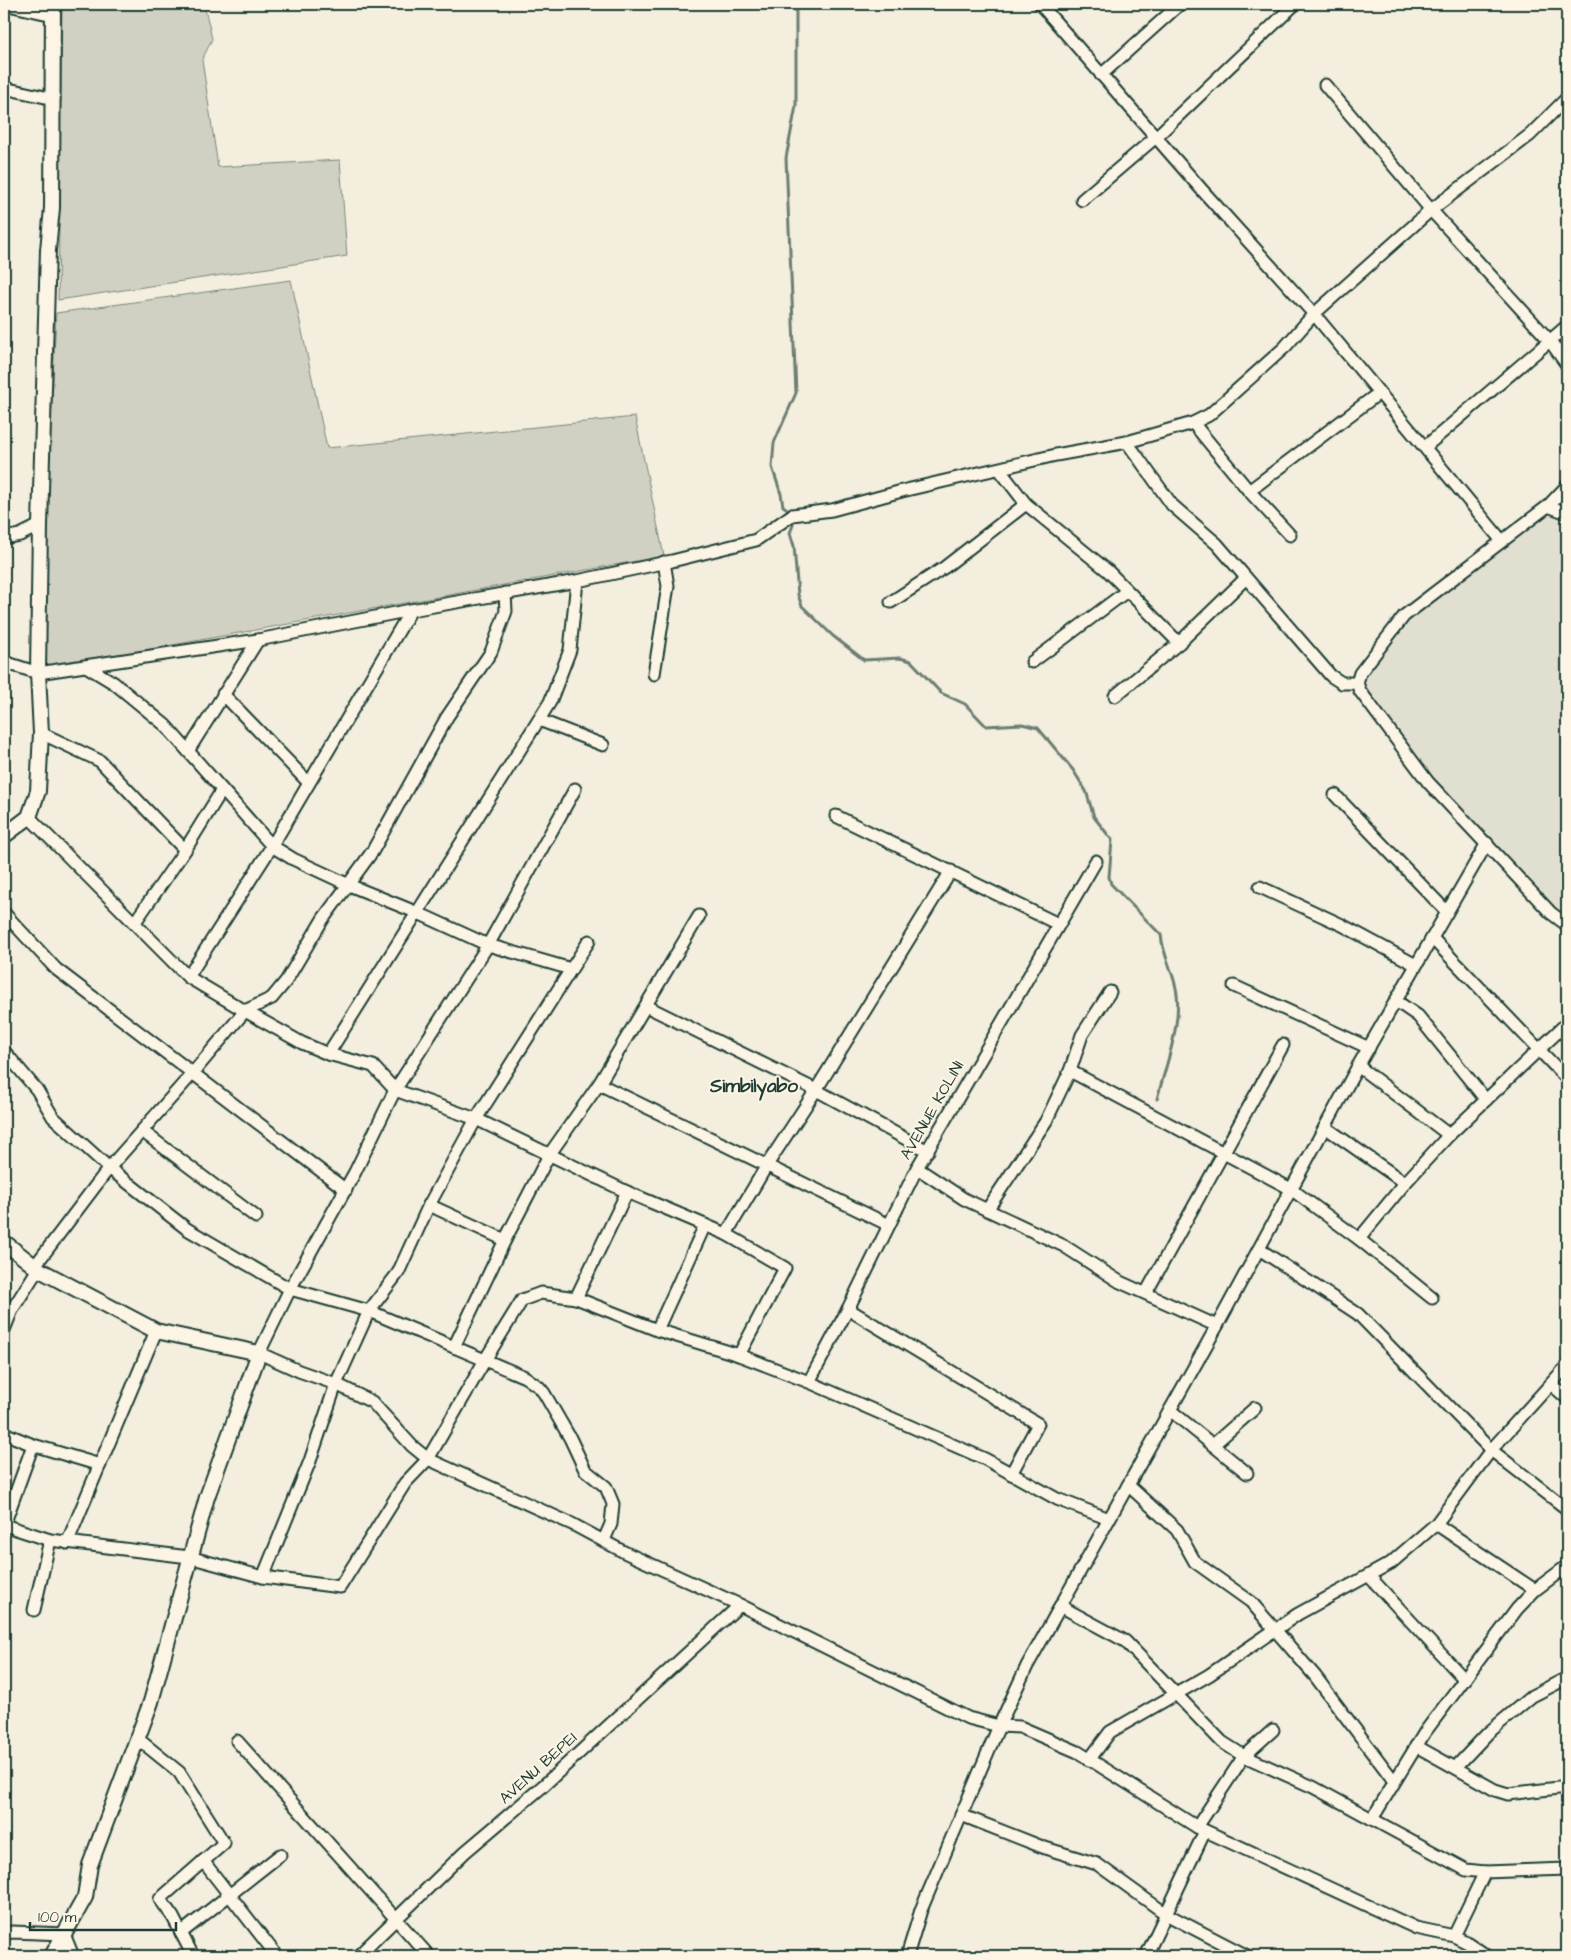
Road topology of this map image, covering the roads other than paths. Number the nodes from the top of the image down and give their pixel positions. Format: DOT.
graph roads {
  1 [pos="4,4"];
  2 [pos="1180,4"];
  3 [pos="1295,4"];
  4 [pos="1046,6"];
  5 [pos="53,9"];
  6 [pos="1101,75"];
  7 [pos="1325,86"];
  8 [pos="4,88"];
  9 [pos="1567,98"];
  10 [pos="54,99"];
  11 [pos="1157,136"];
  12 [pos="1082,200"];
  13 [pos="1431,210"];
  14 [pos="1314,314"];
  15 [pos="1567,326"];
  16 [pos="1550,341"];
  17 [pos="1567,365"];
  18 [pos="1379,393"];
  19 [pos="1193,423"];
  20 [pos="1127,442"];
  21 [pos="1425,448"];
  22 [pos="998,470"];
  23 [pos="1567,486"];
  24 [pos="1249,491"];
  25 [pos="1026,504"];
  26 [pos="1548,506"];
  27 [pos="1567,513"];
  28 [pos="40,525"];
  29 [pos="1290,534"];
  30 [pos="4,538"];
  31 [pos="1502,541"];
  32 [pos="664,562"];
  33 [pos="1246,578"];
  34 [pos="577,581"];
  35 [pos="1127,591"];
  36 [pos="504,593"];
  37 [pos="891,602"];
  38 [pos="410,610"];
  39 [pos="258,640"];
  40 [pos="1179,644"];
  41 [pos="4,662"];
  42 [pos="1032,662"];
  43 [pos="86,666"];
  44 [pos="38,673"];
  45 [pos="654,674"];
  46 [pos="1356,683"];
  47 [pos="223,694"];
  48 [pos="1115,696"];
  49 [pos="540,720"];
  50 [pos="41,733"];
  51 [pos="603,745"];
  52 [pos="188,751"];
  53 [pos="308,782"];
  54 [pos="575,789"];
  55 [pos="222,790"];
  56 [pos="1335,795"];
  57 [pos="836,816"];
  58 [pos="29,817"];
  59 [pos="4,836"];
  60 [pos="1487,843"];
  61 [pos="272,846"];
  62 [pos="185,850"];
  63 [pos="1096,861"];
  64 [pos="951,871"];
  65 [pos="349,885"];
  66 [pos="1260,887"];
  67 [pos="1447,912"];
  68 [pos="4,913"];
  69 [pos="418,913"];
  70 [pos="700,916"];
  71 [pos="135,922"];
  72 [pos="1058,924"];
  73 [pos="1567,925"];
  74 [pos="1432,938"];
  75 [pos="589,941"];
  76 [pos="488,945"];
  77 [pos="1416,966"];
  78 [pos="571,970"];
  79 [pos="188,978"];
  80 [pos="1234,986"];
  81 [pos="1110,992"];
  82 [pos="1396,1001"];
  83 [pos="646,1006"];
  84 [pos="244,1011"];
  85 [pos="1567,1023"];
  86 [pos="1283,1045"];
  87 [pos="1369,1048"];
  88 [pos="1540,1049"];
  89 [pos="4,1051"];
  90 [pos="328,1054"];
  91 [pos="1358,1066"];
  92 [pos="1070,1071"];
  93 [pos="192,1074"];
  94 [pos="1567,1079"];
  95 [pos="599,1084"];
  96 [pos="396,1090"];
  97 [pos="816,1090"];
  98 [pos="1486,1100"];
  99 [pos="476,1119"];
  100 [pos="1325,1127"];
  101 [pos="142,1131"];
  102 [pos="1449,1135"];
  103 [pos="928,1150"];
  104 [pos="1223,1152"];
  105 [pos="549,1155"];
  106 [pos="766,1165"];
  107 [pos="109,1168"];
  108 [pos="917,1168"];
  109 [pos="1405,1183"];
  110 [pos="1292,1189"];
  111 [pos="346,1190"];
  112 [pos="627,1192"];
  113 [pos="429,1205"];
  114 [pos="987,1210"];
  115 [pos="256,1217"];
  116 [pos="705,1225"];
  117 [pos="889,1225"];
  118 [pos="726,1234"];
  119 [pos="1359,1239"];
  120 [pos="505,1240"];
  121 [pos="4,1242"];
  122 [pos="1259,1249"];
  123 [pos="36,1268"];
  124 [pos="290,1289"];
  125 [pos="1146,1294"];
  126 [pos="576,1298"];
  127 [pos="1432,1298"];
  128 [pos="848,1309"];
  129 [pos="369,1310"];
  130 [pos="1217,1326"];
  131 [pos="4,1330"];
  132 [pos="657,1330"];
  133 [pos="156,1331"];
  134 [pos="454,1347"];
  135 [pos="259,1353"];
  136 [pos="739,1355"];
  137 [pos="485,1360"];
  138 [pos="1567,1366"];
  139 [pos="809,1382"];
  140 [pos="336,1384"];
  141 [pos="1551,1384"];
  142 [pos="1567,1398"];
  143 [pos="1255,1408"];
  144 [pos="1170,1410"];
  145 [pos="4,1433"];
  146 [pos="34,1445"];
  147 [pos="1213,1445"];
  148 [pos="1491,1450"];
  149 [pos="428,1459"];
  150 [pos="100,1465"];
  151 [pos="1247,1473"];
  152 [pos="1011,1474"];
  153 [pos="1128,1485"];
  154 [pos="1567,1509"];
  155 [pos="1109,1519"];
  156 [pos="1436,1524"];
  157 [pos="4,1525"];
  158 [pos="50,1540"];
  159 [pos="604,1540"];
  160 [pos="67,1543"];
  161 [pos="189,1557"];
  162 [pos="1567,1566"];
  163 [pos="1368,1576"];
  164 [pos="263,1578"];
  165 [pos="1535,1590"];
  166 [pos="740,1605"];
  167 [pos="1060,1606"];
  168 [pos="34,1610"];
  169 [pos="1273,1630"];
  170 [pos="1567,1678"];
  171 [pos="1465,1680"];
  172 [pos="1176,1693"];
  173 [pos="999,1726"];
  174 [pos="1273,1730"];
  175 [pos="138,1739"];
  176 [pos="238,1740"];
  177 [pos="1416,1746"];
  178 [pos="1244,1756"];
  179 [pos="1090,1760"];
  180 [pos="1456,1767"];
  181 [pos="1394,1781"];
  182 [pos="1567,1787"];
  183 [pos="961,1815"];
  184 [pos="1372,1819"];
  185 [pos="1201,1829"];
  186 [pos="280,1855"];
  187 [pos="203,1861"];
  188 [pos="1567,1869"];
  189 [pos="1485,1872"];
  190 [pos="229,1895"];
  191 [pos="1166,1914"];
  192 [pos="396,1920"];
  193 [pos="181,1933"];
  194 [pos="4,1934"];
  195 [pos="64,1934"];
  196 [pos="1454,1936"];
  197 [pos="52,1956"];
  198 [pos="73,1956"];
  199 [pos="192,1956"];
  200 [pos="277,1956"];
  201 [pos="358,1956"];
  202 [pos="429,1956"];
  203 [pos="908,1956"];
  204 [pos="1146,1956"];
  205 [pos="1247,1956"];
  206 [pos="1487,1956"];
  1 -- 5 [label="street"];
  2 -- 6 [label="street"];
  3 -- 11 [label="street"];
  4 -- 6 [label="street"];
  5 -- 10 [label="street"];
  6 -- 11 [label="street"];
  7 -- 13 [label="street"];
  8 -- 10 [label="street"];
  9 -- 13 [label="street"];
  10 -- 28 [label="street"];
  11 -- 12 [label="street"];
  11 -- 14 [label="street"];
  13 -- 14 [label="street"];
  13 -- 16 [label="street"];
  14 -- 18 [label="street"];
  14 -- 19 [label="street"];
  15 -- 16 [label="street"];
  16 -- 17 [label="street"];
  16 -- 21 [label="street"];
  18 -- 21 [label="street"];
  18 -- 24 [label="street"];
  19 -- 20 [label="street"];
  19 -- 24 [label="street"];
  20 -- 22 [label="street"];
  20 -- 33 [label="street"];
  21 -- 31 [label="street"];
  22 -- 25 [label="street"];
  22 -- 32 [label="street"];
  23 -- 26 [label="street"];
  24 -- 29 [label="street"];
  25 -- 35 [label="street"];
  25 -- 37 [label="street"];
  26 -- 27 [label="street"];
  26 -- 31 [label="street"];
  28 -- 30 [label="street"];
  28 -- 44 [label="street"];
  31 -- 46 [label="street"];
  32 -- 34 [label="street"];
  32 -- 45 [label="street"];
  33 -- 40 [label="street"];
  33 -- 46 [label="street"];
  34 -- 36 [label="street"];
  34 -- 49 [label="street"];
  35 -- 40 [label="street"];
  35 -- 42 [label="street"];
  36 -- 38 [label="street"];
  36 -- 65 [label="street"];
  38 -- 39 [label="street"];
  38 -- 53 [label="street"];
  39 -- 43 [label="street"];
  39 -- 47 [label="street"];
  40 -- 48 [label="street"];
  41 -- 44 [label="street"];
  43 -- 44 [label="street"];
  43 -- 52 [label="street"];
  44 -- 50 [label="street"];
  46 -- 60 [label="street"];
  47 -- 52 [label="street"];
  47 -- 53 [label="street"];
  49 -- 51 [label="street"];
  49 -- 69 [label="street"];
  50 -- 58 [label="street"];
  50 -- 62 [label="street"];
  52 -- 55 [label="street"];
  53 -- 61 [label="street"];
  54 -- 76 [label="street"];
  55 -- 61 [label="street"];
  55 -- 62 [label="street"];
  56 -- 67 [label="street"];
  57 -- 64 [label="street"];
  58 -- 59 [label="street"];
  58 -- 71 [label="street"];
  60 -- 67 [label="street"];
  60 -- 73 [label="street"];
  61 -- 65 [label="street"];
  61 -- 79 [label="street"];
  62 -- 71 [label="street"];
  63 -- 72 [label="street, AVENUE KOLINI"];
  64 -- 72 [label="street"];
  64 -- 97 [label="street"];
  65 -- 69 [label="street"];
  65 -- 84 [label="street"];
  66 -- 77 [label="street"];
  67 -- 74 [label="street"];
  68 -- 93 [label="street"];
  69 -- 76 [label="street"];
  69 -- 90 [label="street"];
  70 -- 83 [label="street"];
  71 -- 79 [label="street"];
  72 -- 103 [label="street, AVENUE KOLINI"];
  74 -- 77 [label="street"];
  74 -- 88 [label="street"];
  75 -- 78 [label="street"];
  76 -- 78 [label="street"];
  76 -- 96 [label="street"];
  77 -- 82 [label="street"];
  78 -- 99 [label="street"];
  79 -- 84 [label="street"];
  80 -- 87 [label="street"];
  81 -- 92 [label="street"];
  82 -- 87 [label="street"];
  82 -- 98 [label="street"];
  83 -- 95 [label="street"];
  83 -- 97 [label="street"];
  84 -- 90 [label="street"];
  84 -- 93 [label="street"];
  85 -- 88 [label="street"];
  86 -- 104 [label="street"];
  87 -- 91 [label="street"];
  88 -- 94 [label="street"];
  88 -- 98 [label="street"];
  89 -- 107 [label="street"];
  90 -- 96 [label="street"];
  91 -- 100 [label="street"];
  91 -- 102 [label="street"];
  92 -- 104 [label="street"];
  92 -- 114 [label="street"];
  93 -- 101 [label="street"];
  93 -- 111 [label="street"];
  95 -- 105 [label="street"];
  95 -- 106 [label="street"];
  96 -- 99 [label="street"];
  96 -- 111 [label="street"];
  97 -- 103 [label="street"];
  97 -- 106 [label="street"];
  98 -- 102 [label="street"];
  99 -- 105 [label="street"];
  99 -- 113 [label="street"];
  100 -- 109 [label="street"];
  100 -- 110 [label="street"];
  101 -- 107 [label="street"];
  101 -- 115 [label="street"];
  102 -- 109 [label="street"];
  103 -- 108 [label="street, AVENUE KOLINI"];
  104 -- 110 [label="street"];
  104 -- 125 [label="street"];
  105 -- 112 [label="street"];
  105 -- 120 [label="street"];
  106 -- 117 [label="street"];
  106 -- 118 [label="street"];
  107 -- 123 [label="street"];
  107 -- 124 [label="street"];
  108 -- 114 [label="street"];
  108 -- 117 [label="street, AVENUE KOLINI"];
  109 -- 119 [label="street"];
  110 -- 119 [label="street"];
  110 -- 122 [label="street"];
  111 -- 124 [label="street"];
  112 -- 116 [label="street"];
  112 -- 126 [label="street"];
  113 -- 120 [label="street"];
  113 -- 129 [label="street"];
  114 -- 125 [label="street"];
  116 -- 118 [label="street"];
  116 -- 132 [label="street"];
  117 -- 128 [label="street, AVENUE KOLINI"];
  118 -- 136 [label="street"];
  119 -- 127 [label="street"];
  120 -- 134 [label="street"];
  121 -- 123 [label="street"];
  122 -- 130 [label="street"];
  122 -- 148 [label="street"];
  123 -- 131 [label="street"];
  123 -- 133 [label="street"];
  124 -- 129 [label="street"];
  124 -- 135 [label="street"];
  125 -- 130 [label="street"];
  126 -- 132 [label="street"];
  126 -- 137 [label="street"];
  128 -- 139 [label="street, AVENUE KOLINI"];
  128 -- 152 [label="street"];
  129 -- 134 [label="street"];
  129 -- 140 [label="street"];
  130 -- 144 [label="street"];
  132 -- 136 [label="street"];
  133 -- 135 [label="street"];
  133 -- 150 [label="street"];
  134 -- 137 [label="street"];
  135 -- 140 [label="street"];
  135 -- 161 [label="street"];
  136 -- 139 [label="street"];
  137 -- 149 [label="street"];
  137 -- 159 [label="street"];
  138 -- 141 [label="street"];
  139 -- 152 [label="street"];
  140 -- 149 [label="street"];
  140 -- 164 [label="street"];
  141 -- 142 [label="street"];
  141 -- 148 [label="street"];
  143 -- 147 [label="street"];
  144 -- 147 [label="street"];
  144 -- 153 [label="street"];
  145 -- 146 [label="street"];
  146 -- 150 [label="street"];
  146 -- 157 [label="street"];
  147 -- 151 [label="street"];
  148 -- 154 [label="street"];
  148 -- 156 [label="street"];
  149 -- 159 [label="street"];
  149 -- 164 [label="street"];
  150 -- 160 [label="street"];
  152 -- 155 [label="street"];
  153 -- 155 [label="street"];
  153 -- 169 [label="street"];
  155 -- 167 [label="street"];
  156 -- 163 [label="street"];
  156 -- 165 [label="street"];
  157 -- 158 [label="street"];
  158 -- 160 [label="street"];
  158 -- 168 [label="street"];
  159 -- 166 [label="street"];
  160 -- 161 [label="street"];
  161 -- 164 [label="street"];
  161 -- 175 [label="street"];
  162 -- 165 [label="street"];
  163 -- 169 [label="street"];
  163 -- 171 [label="street"];
  165 -- 171 [label="street"];
  166 -- 173 [label="street"];
  166 -- 192 [label="street, AVENU BEPEI"];
  167 -- 172 [label="street"];
  167 -- 173 [label="street"];
  169 -- 172 [label="street"];
  169 -- 181 [label="street"];
  170 -- 180 [label="street"];
  171 -- 177 [label="street"];
  172 -- 178 [label="street"];
  172 -- 179 [label="street"];
  173 -- 179 [label="street"];
  173 -- 183 [label="street"];
  174 -- 178 [label="street"];
  175 -- 187 [label="street"];
  175 -- 195 [label="street"];
  176 -- 192 [label="street"];
  177 -- 180 [label="street"];
  177 -- 181 [label="street"];
  178 -- 184 [label="street"];
  178 -- 185 [label="street"];
  179 -- 185 [label="street"];
  180 -- 182 [label="street"];
  181 -- 184 [label="street"];
  183 -- 191 [label="street"];
  183 -- 203 [label="street"];
  184 -- 189 [label="street"];
  185 -- 191 [label="street"];
  185 -- 196 [label="street"];
  186 -- 190 [label="street"];
  187 -- 190 [label="street"];
  187 -- 193 [label="street"];
  188 -- 189 [label="street"];
  189 -- 196 [label="street"];
  190 -- 193 [label="street"];
  190 -- 200 [label="street"];
  191 -- 204 [label="street"];
  191 -- 205 [label="street"];
  192 -- 201 [label="street, AVENU BEPEI"];
  192 -- 202 [label="street"];
  193 -- 199 [label="street"];
  194 -- 195 [label="street"];
  195 -- 197 [label="street"];
  195 -- 198 [label="street"];
  196 -- 206 [label="street"];
}
